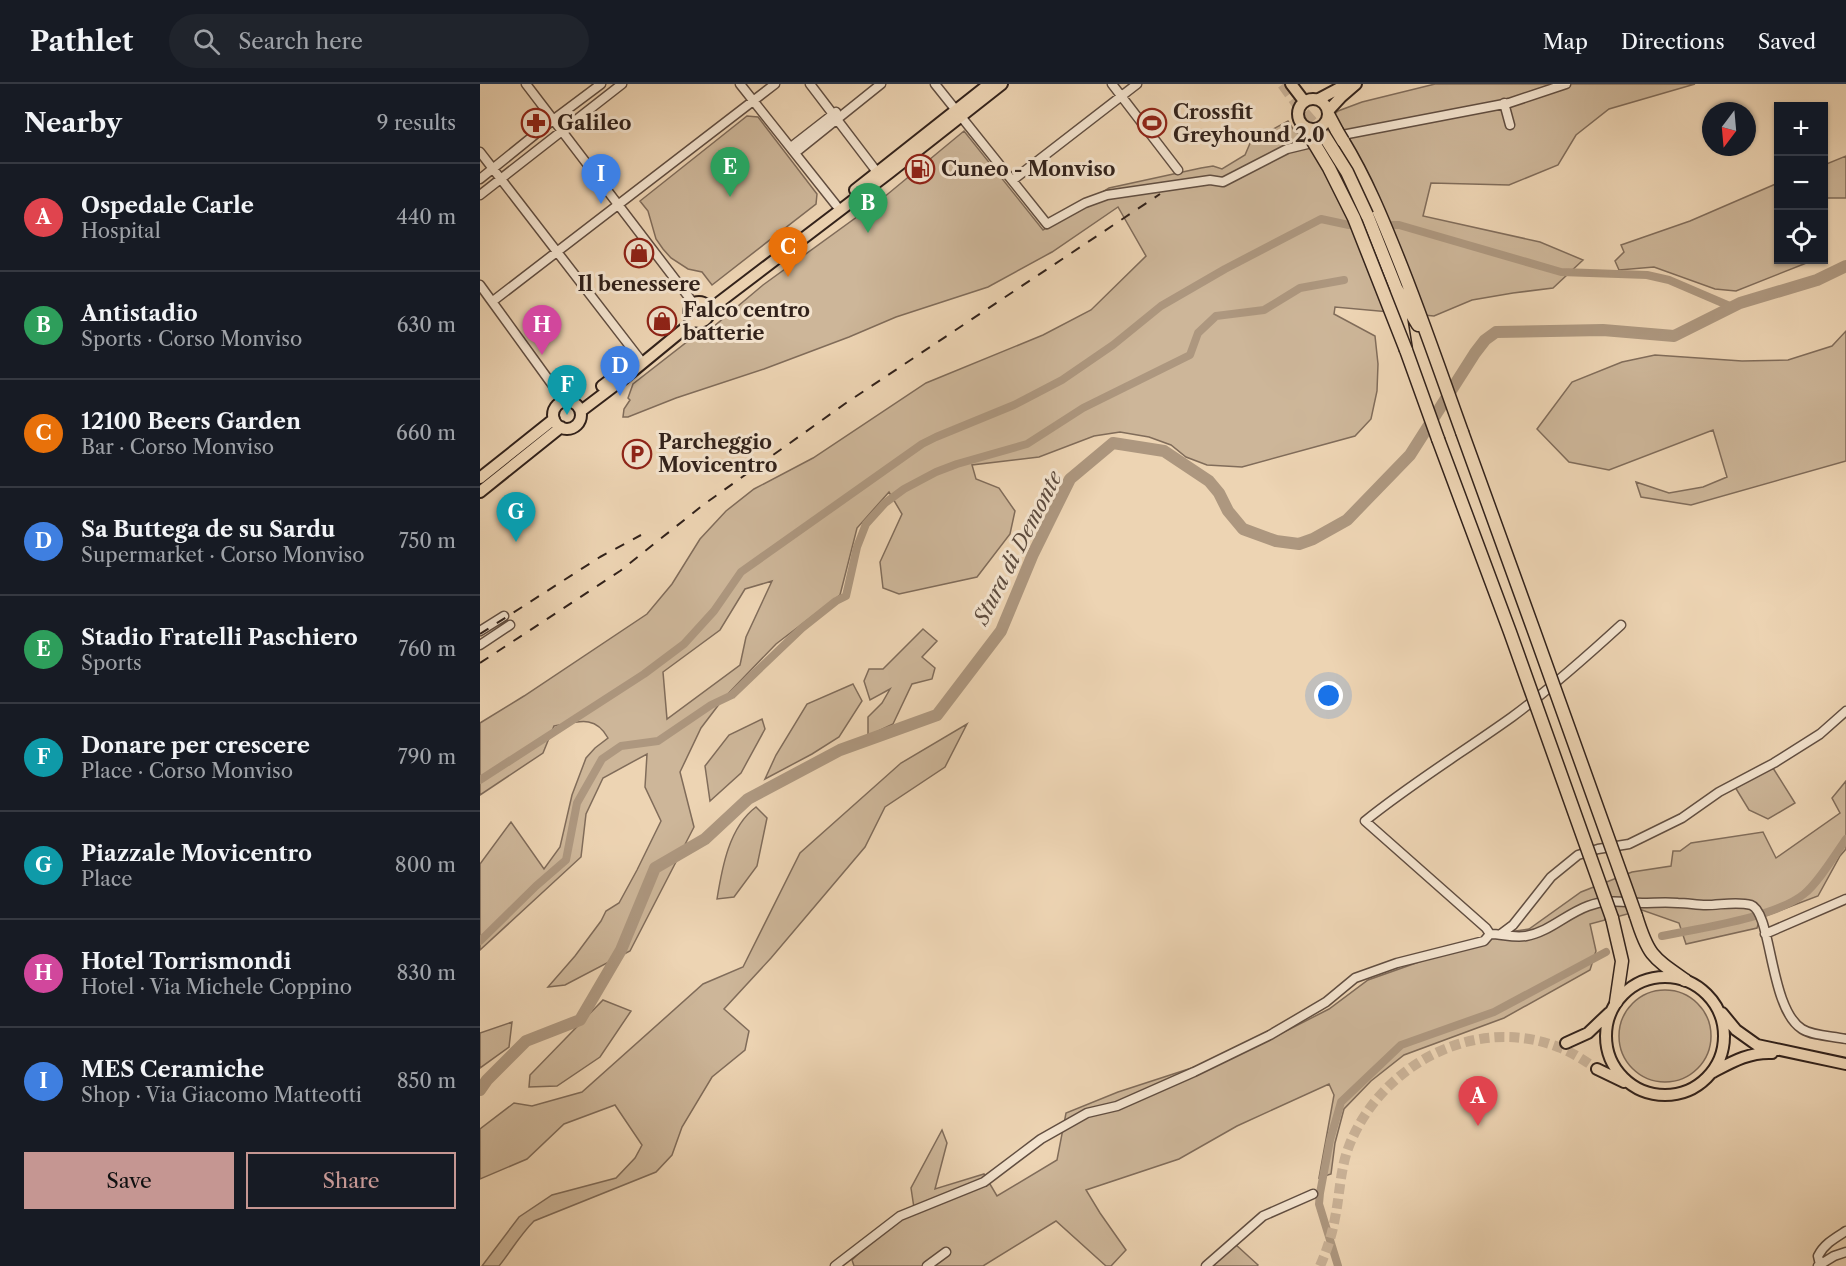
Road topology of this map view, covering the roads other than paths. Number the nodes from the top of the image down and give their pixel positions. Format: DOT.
graph roads {
  1 [pos="526,84"];
  2 [pos="601,84"];
  3 [pos="622,84"];
  4 [pos="740,84"];
  5 [pos="775,84"];
  6 [pos="810,84"];
  7 [pos="872,84"];
  8 [pos="881,84"];
  9 [pos="935,84"];
  10 [pos="989,84"];
  11 [pos="1002,84"];
  12 [pos="1112,84"];
  13 [pos="1137,84"];
  14 [pos="1291,84"];
  15 [pos="1347,84"];
  16 [pos="1356,84"];
  17 [pos="1566,84"];
  18 [pos="1121,96"];
  19 [pos="1319,99"];
  20 [pos="753,101"];
  21 [pos="1304,101"];
  22 [pos="1505,106"];
  23 [pos="1328,113"];
  24 [pos="958,114"];
  25 [pos="835,117"];
  26 [pos="553,120"];
  27 [pos="1510,125"];
  28 [pos="562,131"];
  29 [pos="1310,133"];
  30 [pos="1324,137"];
  31 [pos="793,150"];
  32 [pos="480,152"];
  33 [pos="492,169"];
  34 [pos="1178,170"];
  35 [pos="877,172"];
  36 [pos="480,179"];
  37 [pos="501,180"];
  38 [pos="1013,180"];
  39 [pos="480,195"];
  40 [pos="836,204"];
  41 [pos="619,205"];
  42 [pos="557,252"];
  43 [pos="480,285"];
  44 [pos="1396,288"];
  45 [pos="493,301"];
  46 [pos="694,304"];
  47 [pos="707,307"];
  48 [pos="693,318"];
  49 [pos="1406,350"];
  50 [pos="1432,351"];
  51 [pos="639,358"];
  52 [pos="564,401"];
  53 [pos="579,408"];
  54 [pos="558,423"];
  55 [pos="480,478"];
  56 [pos="480,492"];
  57 [pos="504,616"];
  58 [pos="510,625"];
  59 [pos="1621,625"];
  60 [pos="480,631"];
  61 [pos="480,645"];
  62 [pos="1846,711"];
  63 [pos="1846,899"];
  64 [pos="1490,933"];
  65 [pos="1501,934"];
  66 [pos="1765,934"];
  67 [pos="1685,980"];
  68 [pos="1716,1005"];
  69 [pos="1614,1006"];
  70 [pos="1846,1039"];
  71 [pos="1566,1043"];
  72 [pos="1797,1054"];
  73 [pos="1846,1064"];
  74 [pos="1597,1069"];
  75 [pos="1713,1072"];
  76 [pos="1631,1085"];
  77 [pos="1313,1194"];
  78 [pos="1846,1231"];
  79 [pos="946,1252"];
  80 [pos="1846,1252"];
  81 [pos="1819,1265"];
  82 [pos="835,1266"];
  83 [pos="927,1266"];
  84 [pos="1206,1266"];
  1 -- 26 [label="street"];
  2 -- 26 [label="street"];
  3 -- 28 [label="street"];
  4 -- 20 [label="street"];
  5 -- 20 [label="street"];
  6 -- 25 [label="street"];
  7 -- 25 [label="street"];
  8 -- 25 [label="street"];
  9 -- 24 [label="street"];
  10 -- 24 [label="main road"];
  11 -- 24 [label="main road"];
  12 -- 18 [label="street"];
  13 -- 18 [label="street"];
  14 -- 21 [label="main road"];
  15 -- 19 [label="main road"];
  16 -- 23 [label="main road"];
  17 -- 22 [label="street"];
  18 -- 34 [label="street"];
  18 -- 38 [label="street"];
  19 -- 21 [label="main road"];
  19 -- 23 [label="main road"];
  20 -- 31 [label="street"];
  20 -- 41 [label="street"];
  21 -- 29 [label="main road"];
  22 -- 27 [label="street"];
  22 -- 38 [label="street"];
  23 -- 29 [label="main road"];
  23 -- 50 [label="highway, bridge"];
  24 -- 35 [label="main road"];
  24 -- 38 [label="street"];
  24 -- 47 [label="main road"];
  25 -- 31 [label="street"];
  25 -- 35 [label="street"];
  26 -- 28 [label="street"];
  26 -- 33 [label="street"];
  28 -- 37 [label="street"];
  28 -- 41 [label="street"];
  29 -- 49 [label="highway, bridge"];
  30 -- 44 [label="highway, bridge"];
  31 -- 40 [label="street"];
  32 -- 33 [label="street"];
  33 -- 36 [label="street"];
  33 -- 37 [label="street"];
  35 -- 40 [label="main road"];
  37 -- 39 [label="street"];
  37 -- 42 [label="street"];
  40 -- 47 [label="main road"];
  41 -- 42 [label="street"];
  41 -- 46 [label="street"];
  42 -- 45 [label="street"];
  42 -- 51 [label="street"];
  43 -- 45 [label="street"];
  44 -- 49 [label="highway, bridge"];
  44 -- 50 [label="highway"];
  45 -- 52 [label="street"];
  46 -- 47 [label="main road"];
  46 -- 48 [label="main road"];
  47 -- 48 [label="main road"];
  48 -- 51 [label="main road"];
  48 -- 53 [label="main road"];
  49 -- 69 [label="highway, bridge"];
  50 -- 67 [label="highway, bridge"];
  51 -- 53 [label="main road"];
  52 -- 53 [label="main road"];
  52 -- 54 [label="main road"];
  53 -- 54 [label="main road"];
  54 -- 55 [label="main road"];
  54 -- 56 [label="main road"];
  57 -- 60 [label="street"];
  58 -- 61 [label="street"];
  59 -- 64 [label="street"];
  62 -- 65 [label="street"];
  63 -- 66 [label="street"];
  64 -- 65 [label="street"];
  64 -- 82 [label="street"];
  65 -- 66 [label="street"];
  66 -- 70 [label="street"];
  67 -- 68 [label="main road"];
  67 -- 69 [label="main road"];
  68 -- 72 [label="main road"];
  68 -- 75 [label="main road"];
  69 -- 71 [label="main road"];
  69 -- 76 [label="main road"];
  72 -- 73 [label="main road"];
  72 -- 75 [label="main road"];
  74 -- 76 [label="main road"];
  75 -- 76 [label="main road"];
  77 -- 84 [label="street"];
  78 -- 81 [label="street"];
  79 -- 83 [label="street"];
  80 -- 81 [label="street"];
}
